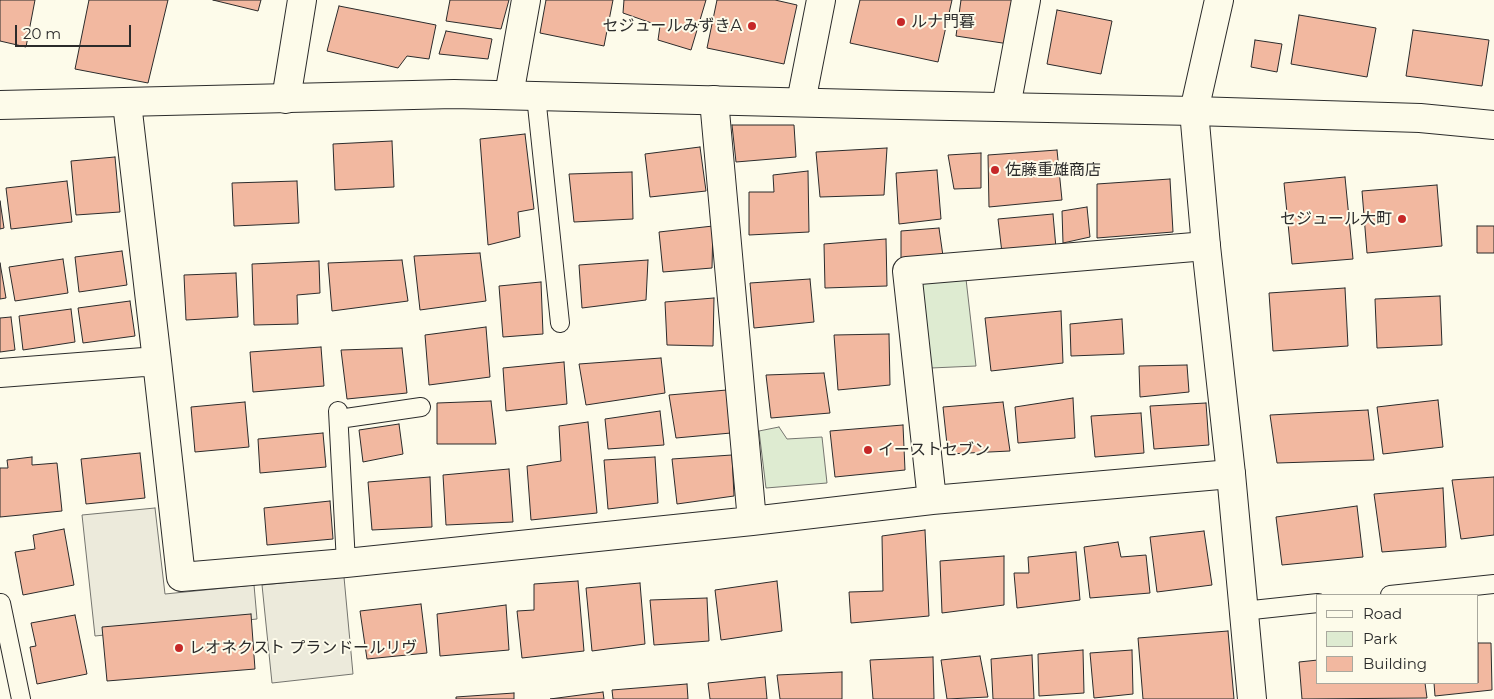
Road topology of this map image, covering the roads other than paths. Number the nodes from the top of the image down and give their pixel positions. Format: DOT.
graph roads {
  1 [pos="302,0"];
  2 [pos="526,0"];
  3 [pos="821,0"];
  4 [pos="1026,0"];
  5 [pos="1219,0"];
  6 [pos="509,95"];
  7 [pos="536,96"];
  8 [pos="286,99"];
  9 [pos="714,100"];
  10 [pos="801,102"];
  11 [pos="127,103"];
  12 [pos="0,105"];
  13 [pos="1006,107"];
  14 [pos="1194,111"];
  15 [pos="1494,125"];
  16 [pos="1206,246"];
  17 [pos="560,323"];
  18 [pos="157,361"];
  19 [pos="0,373"];
  20 [pos="421,407"];
  21 [pos="1231,474"];
  22 [pos="932,500"];
  23 [pos="752,522"];
  24 [pos="346,563"];
  25 [pos="1494,584"];
  26 [pos="1399,594"];
  27 [pos="1,603"];
  28 [pos="1316,603"];
  29 [pos="1243,611"];
  30 [pos="20,699"];
  31 [pos="1252,699"];
  1 -- 8 [label="street"];
  2 -- 6 [label="street"];
  3 -- 10 [label="street"];
  4 -- 13 [label="street"];
  5 -- 14 [label="street"];
  6 -- 7 [label="street"];
  6 -- 8 [label="street"];
  7 -- 9 [label="street"];
  7 -- 17 [label="lane"];
  8 -- 11 [label="street"];
  9 -- 10 [label="street"];
  9 -- 23 [label="street"];
  10 -- 13 [label="street"];
  11 -- 12 [label="street"];
  11 -- 18 [label="street"];
  13 -- 14 [label="street"];
  14 -- 15 [label="street"];
  14 -- 16 [label="street"];
  16 -- 21 [label="street"];
  16 -- 22 [label="street"];
  18 -- 19 [label="street"];
  18 -- 24 [label="street"];
  20 -- 24 [label="lane"];
  21 -- 22 [label="street"];
  21 -- 29 [label="street"];
  22 -- 23 [label="street"];
  23 -- 24 [label="street"];
  25 -- 26 [label="lane"];
  27 -- 30 [label="lane"];
  28 -- 29 [label="lane"];
  29 -- 31 [label="street"];
}
